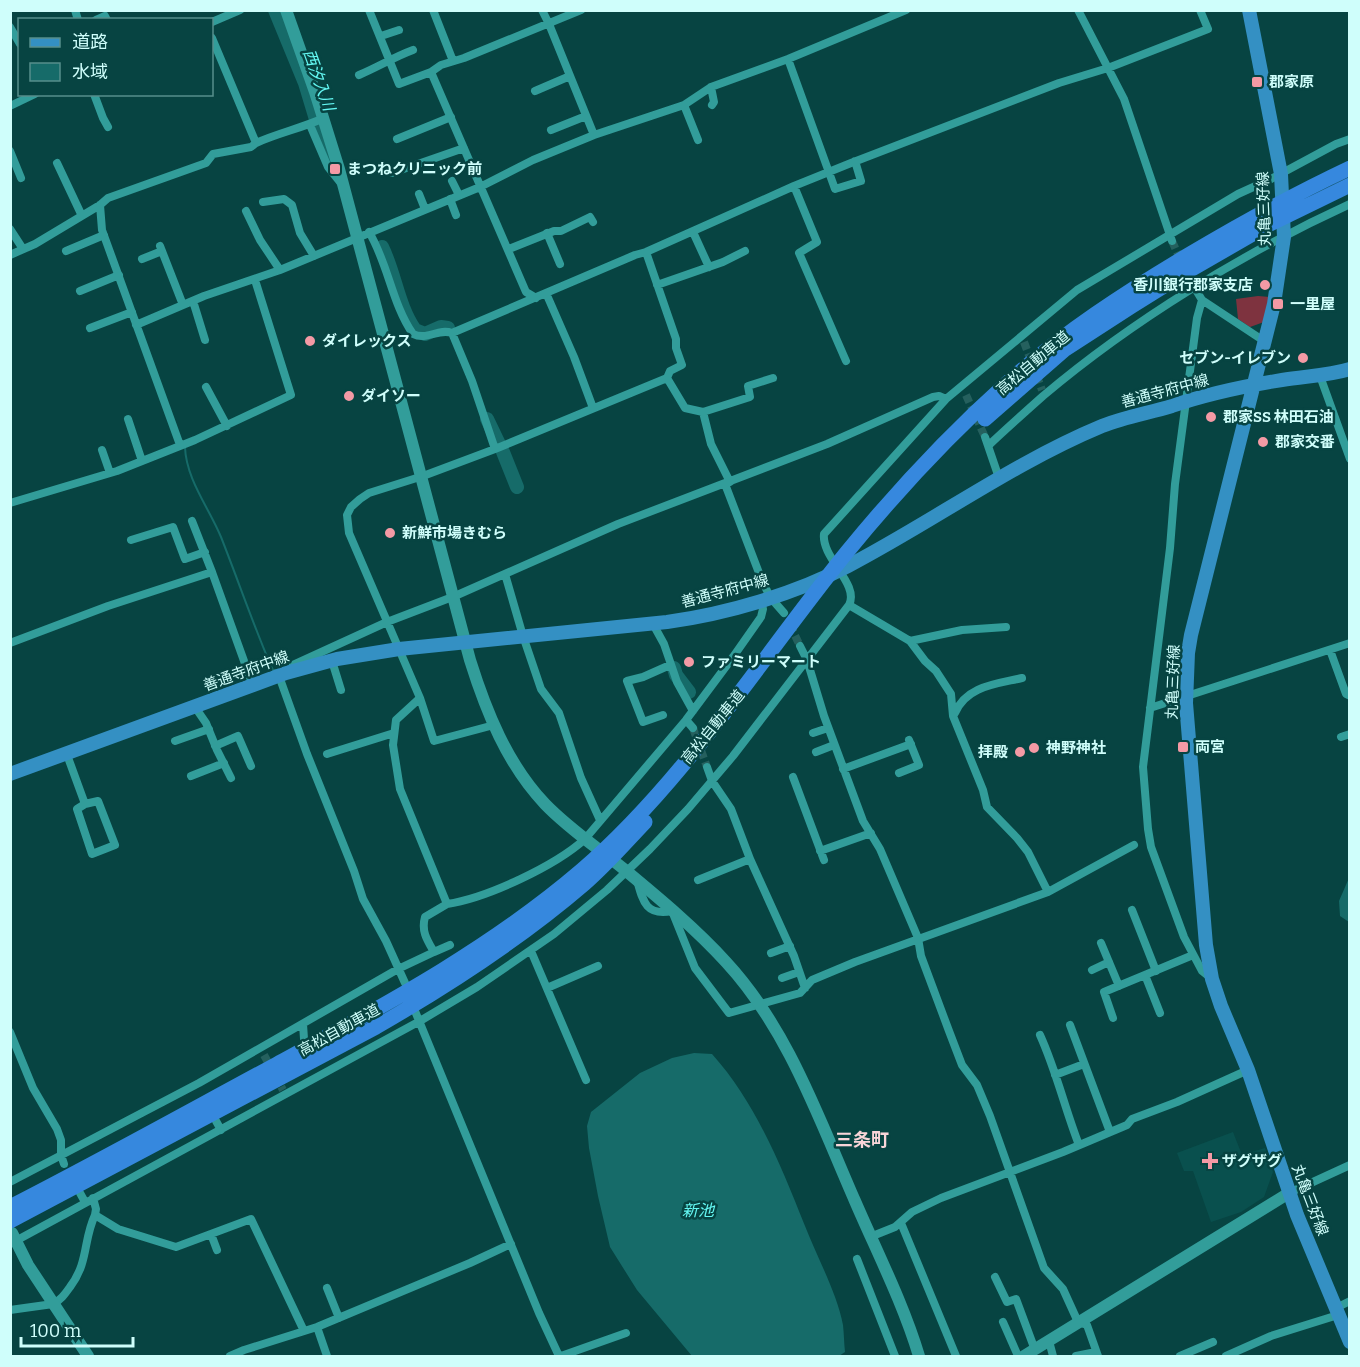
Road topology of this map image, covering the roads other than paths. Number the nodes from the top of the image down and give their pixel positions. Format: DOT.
graph roads {
  1 [pos="240,10"];
  2 [pos="369,10"];
  3 [pos="542,10"];
  4 [pos="580,10"];
  5 [pos="906,10"];
  6 [pos="1078,10"];
  7 [pos="1200,10"];
  8 [pos="1249,10"];
  9 [pos="284,12"];
  10 [pos="431,13"];
  11 [pos="213,22"];
  12 [pos="549,24"];
  13 [pos="399,30"];
  14 [pos="381,36"];
  15 [pos="213,40"];
  16 [pos="413,50"];
  17 [pos="389,59"];
  18 [pos="788,59"];
  19 [pos="453,61"];
  20 [pos="1108,68"];
  21 [pos="431,72"];
  22 [pos="359,75"];
  23 [pos="570,76"];
  24 [pos="711,87"];
  25 [pos="536,90"];
  26 [pos="30,96"];
  27 [pos="95,96"];
  28 [pos="10,105"];
  29 [pos="684,105"];
  30 [pos="712,105"];
  31 [pos="586,116"];
  32 [pos="451,117"];
  33 [pos="316,122"];
  34 [pos="108,127"];
  35 [pos="551,130"];
  36 [pos="594,135"];
  37 [pos="397,139"];
  38 [pos="1350,139"];
  39 [pos="698,140"];
  40 [pos="256,142"];
  41 [pos="464,148"];
  42 [pos="10,152"];
  43 [pos="855,161"];
  44 [pos="56,163"];
  45 [pos="1350,168"];
  46 [pos="829,172"];
  47 [pos="392,173"];
  48 [pos="1281,174"];
  49 [pos="21,178"];
  50 [pos="452,181"];
  51 [pos="1350,185"];
  52 [pos="795,186"];
  53 [pos="480,187"];
  54 [pos="419,194"];
  55 [pos="454,197"];
  56 [pos="263,202"];
  57 [pos="1350,204"];
  58 [pos="100,205"];
  59 [pos="425,209"];
  60 [pos="246,211"];
  61 [pos="456,215"];
  62 [pos="82,216"];
  63 [pos="593,222"];
  64 [pos="10,229"];
  65 [pos="369,232"];
  66 [pos="693,232"];
  67 [pos="547,234"];
  68 [pos="104,235"];
  69 [pos="357,237"];
  70 [pos="1284,237"];
  71 [pos="1171,238"];
  72 [pos="23,249"];
  73 [pos="509,249"];
  74 [pos="66,251"];
  75 [pos="745,251"];
  76 [pos="646,252"];
  77 [pos="10,255"];
  78 [pos="314,255"];
  79 [pos="142,259"];
  80 [pos="560,263"];
  81 [pos="709,267"];
  82 [pos="280,270"];
  83 [pos="119,275"];
  84 [pos="255,280"];
  85 [pos="1190,280"];
  86 [pos="657,285"];
  87 [pos="1194,289"];
  88 [pos="80,291"];
  89 [pos="546,293"];
  90 [pos="536,298"];
  91 [pos="193,300"];
  92 [pos="1202,300"];
  93 [pos="183,305"];
  94 [pos="132,312"];
  95 [pos="136,325"];
  96 [pos="90,328"];
  97 [pos="452,333"];
  98 [pos="206,340"];
  99 [pos="1264,341"];
  100 [pos="846,361"];
  101 [pos="1350,369"];
  102 [pos="1320,376"];
  103 [pos="667,378"];
  104 [pos="773,378"];
  105 [pos="961,385"];
  106 [pos="1253,386"];
  107 [pos="206,387"];
  108 [pos="966,394"];
  109 [pos="946,399"];
  110 [pos="1187,400"];
  111 [pos="593,408"];
  112 [pos="703,412"];
  113 [pos="128,419"];
  114 [pos="227,426"];
  115 [pos="180,445"];
  116 [pos="495,449"];
  117 [pos="102,450"];
  118 [pos="1350,459"];
  119 [pos="142,461"];
  120 [pos="110,473"];
  121 [pos="423,476"];
  122 [pos="999,478"];
  123 [pos="728,483"];
  124 [pos="10,503"];
  125 [pos="192,521"];
  126 [pos="131,540"];
  127 [pos="205,552"];
  128 [pos="839,570"];
  129 [pos="212,572"];
  130 [pos="505,574"];
  131 [pos="820,593"];
  132 [pos="455,596"];
  133 [pos="765,598"];
  134 [pos="849,605"];
  135 [pos="784,613"];
  136 [pos="387,622"];
  137 [pos="653,624"];
  138 [pos="1006,627"];
  139 [pos="523,636"];
  140 [pos="910,641"];
  141 [pos="467,642"];
  142 [pos="10,643"];
  143 [pos="1350,644"];
  144 [pos="800,646"];
  145 [pos="399,649"];
  146 [pos="1330,650"];
  147 [pos="807,660"];
  148 [pos="332,661"];
  149 [pos="670,665"];
  150 [pos="279,676"];
  151 [pos="1022,678"];
  152 [pos="253,686"];
  153 [pos="341,690"];
  154 [pos="1186,695"];
  155 [pos="1350,696"];
  156 [pos="420,698"];
  157 [pos="195,707"];
  158 [pos="1150,708"];
  159 [pos="693,711"];
  160 [pos="663,715"];
  161 [pos="953,716"];
  162 [pos="686,720"];
  163 [pos="494,725"];
  164 [pos="693,728"];
  165 [pos="828,728"];
  166 [pos="209,729"];
  167 [pos="394,733"];
  168 [pos="813,733"];
  169 [pos="175,741"];
  170 [pos="215,746"];
  171 [pos="834,746"];
  172 [pos="66,752"];
  173 [pos="816,752"];
  174 [pos="327,754"];
  175 [pos="224,763"];
  176 [pos="251,766"];
  177 [pos="707,767"];
  178 [pos="843,769"];
  179 [pos="898,773"];
  180 [pos="10,774"];
  181 [pos="191,776"];
  182 [pos="793,777"];
  183 [pos="231,778"];
  184 [pos="712,781"];
  185 [pos="85,804"];
  186 [pos="600,819"];
  187 [pos="871,833"];
  188 [pos="585,839"];
  189 [pos="1134,845"];
  190 [pos="820,850"];
  191 [pos="750,859"];
  192 [pos="824,860"];
  193 [pos="596,864"];
  194 [pos="626,871"];
  195 [pos="698,880"];
  196 [pos="1048,892"];
  197 [pos="447,904"];
  198 [pos="1132,910"];
  199 [pos="672,911"];
  200 [pos="918,939"];
  201 [pos="1101,943"];
  202 [pos="450,945"];
  203 [pos="790,946"];
  204 [pos="531,951"];
  205 [pos="434,952"];
  206 [pos="771,953"];
  207 [pos="1193,955"];
  208 [pos="1109,962"];
  209 [pos="598,966"];
  210 [pos="398,969"];
  211 [pos="1092,970"];
  212 [pos="1156,971"];
  213 [pos="800,972"];
  214 [pos="1145,975"];
  215 [pos="782,978"];
  216 [pos="1212,979"];
  217 [pos="405,983"];
  218 [pos="1119,986"];
  219 [pos="546,988"];
  220 [pos="805,988"];
  221 [pos="759,1004"];
  222 [pos="415,1011"];
  223 [pos="1160,1013"];
  224 [pos="1113,1018"];
  225 [pos="420,1022"];
  226 [pos="303,1024"];
  227 [pos="1070,1025"];
  228 [pos="10,1032"];
  229 [pos="1040,1035"];
  230 [pos="304,1039"];
  231 [pos="1084,1064"];
  232 [pos="1248,1070"];
  233 [pos="306,1071"];
  234 [pos="1055,1075"];
  235 [pos="586,1080"];
  236 [pos="312,1081"];
  237 [pos="216,1121"];
  238 [pos="221,1130"];
  239 [pos="1110,1132"];
  240 [pos="1079,1145"];
  241 [pos="60,1155"];
  242 [pos="64,1164"];
  243 [pos="1350,1164"];
  244 [pos="1011,1173"];
  245 [pos="10,1182"];
  246 [pos="80,1193"];
  247 [pos="1289,1193"];
  248 [pos="89,1200"];
  249 [pos="10,1207"];
  250 [pos="95,1215"];
  251 [pos="901,1223"];
  252 [pos="211,1234"];
  253 [pos="12,1235"];
  254 [pos="870,1237"];
  255 [pos="511,1244"];
  256 [pos="217,1250"];
  257 [pos="857,1259"];
  258 [pos="995,1277"];
  259 [pos="327,1288"];
  260 [pos="1350,1301"];
  261 [pos="53,1304"];
  262 [pos="10,1310"];
  263 [pos="1337,1311"];
  264 [pos="339,1318"];
  265 [pos="1003,1322"];
  266 [pos="1078,1322"];
  267 [pos="317,1327"];
  268 [pos="304,1331"];
  269 [pos="627,1333"];
  270 [pos="1049,1341"];
  271 [pos="1213,1342"];
  272 [pos="1350,1342"];
  273 [pos="1029,1353"];
  274 [pos="1097,1354"];
  275 [pos="1193,1354"];
  276 [pos="915,1355"];
  277 [pos="88,1356"];
  278 [pos="230,1356"];
  279 [pos="327,1356"];
  280 [pos="560,1356"];
  281 [pos="895,1356"];
  282 [pos="956,1356"];
  283 [pos="1018,1356"];
  284 [pos="1053,1356"];
  285 [pos="1076,1356"];
  286 [pos="1180,1356"];
  287 [pos="1226,1356"];
  1 -- 11 [label="street"];
  2 -- 14 [label="street"];
  3 -- 12 [label="street"];
  4 -- 12 [label="street"];
  5 -- 18 [label="street"];
  6 -- 20 [label="street"];
  7 -- 20 [label="street"];
  8 -- 48 [label="main road, 丸亀三好線"];
  9 -- 33 [label="street"];
  10 -- 19 [label="street"];
  12 -- 19 [label="street"];
  12 -- 23 [label="street"];
  13 -- 14 [label="street"];
  14 -- 17 [label="street"];
  15 -- 40 [label="street"];
  16 -- 17 [label="street"];
  17 -- 21 [label="street"];
  17 -- 22 [label="street"];
  18 -- 24 [label="street"];
  18 -- 46 [label="street"];
  19 -- 21 [label="street"];
  20 -- 43 [label="street"];
  20 -- 71 [label="street"];
  21 -- 32 [label="street"];
  23 -- 25 [label="street"];
  23 -- 31 [label="street"];
  24 -- 29 [label="street"];
  24 -- 30 [label="street"];
  26 -- 28 [label="street"];
  27 -- 34 [label="street"];
  29 -- 36 [label="street"];
  29 -- 39 [label="street"];
  31 -- 35 [label="street"];
  31 -- 36 [label="street"];
  32 -- 37 [label="street"];
  32 -- 41 [label="street"];
  33 -- 40 [label="street"];
  33 -- 69 [label="street"];
  36 -- 53 [label="street"];
  38 -- 48 [label="street"];
  40 -- 58 [label="street"];
  41 -- 47 [label="street"];
  41 -- 53 [label="street"];
  42 -- 49 [label="street"];
  43 -- 46 [label="street"];
  43 -- 46 [label="street"];
  44 -- 62 [label="street"];
  45 -- 131 [label="highway, 高松自動車道"];
  46 -- 52 [label="street"];
  48 -- 70 [label="main road, 丸亀三好線"];
  48 -- 71 [label="street"];
  50 -- 55 [label="street"];
  51 -- 131 [label="highway, 高松自動車道"];
  52 -- 66 [label="street"];
  52 -- 100 [label="street"];
  53 -- 55 [label="street"];
  53 -- 73 [label="street"];
  54 -- 59 [label="street"];
  55 -- 59 [label="street"];
  55 -- 61 [label="street"];
  56 -- 78 [label="street"];
  57 -- 70 [label="street"];
  58 -- 62 [label="street"];
  58 -- 68 [label="street"];
  59 -- 65 [label="street"];
  60 -- 82 [label="street"];
  62 -- 72 [label="street"];
  63 -- 67 [label="street"];
  64 -- 72 [label="street"];
  65 -- 69 [label="street"];
  65 -- 97 [label="street"];
  66 -- 76 [label="street"];
  66 -- 81 [label="street"];
  67 -- 73 [label="street"];
  67 -- 80 [label="street"];
  68 -- 74 [label="street"];
  68 -- 83 [label="street"];
  69 -- 78 [label="street"];
  69 -- 121 [label="street"];
  70 -- 87 [label="street"];
  70 -- 99 [label="main road, 丸亀三好線"];
  71 -- 105 [label="street"];
  72 -- 77 [label="street"];
  73 -- 90 [label="street"];
  75 -- 81 [label="street"];
  76 -- 86 [label="street"];
  76 -- 89 [label="street"];
  78 -- 82 [label="street"];
  79 -- 93 [label="street"];
  81 -- 86 [label="street"];
  82 -- 84 [label="street"];
  83 -- 88 [label="street"];
  83 -- 94 [label="street"];
  84 -- 91 [label="street"];
  84 -- 114 [label="street"];
  85 -- 87 [label="street"];
  86 -- 103 [label="street"];
  87 -- 92 [label="street"];
  87 -- 122 [label="street"];
  89 -- 90 [label="street"];
  89 -- 111 [label="street"];
  90 -- 97 [label="street"];
  91 -- 93 [label="street"];
  91 -- 98 [label="street"];
  92 -- 99 [label="street"];
  92 -- 110 [label="street"];
  93 -- 95 [label="street"];
  94 -- 95 [label="street"];
  94 -- 96 [label="street"];
  95 -- 115 [label="street"];
  97 -- 116 [label="street"];
  99 -- 106 [label="main road, 丸亀三好線"];
  101 -- 102 [label="main road, 善通寺府中線"];
  102 -- 106 [label="main road, 善通寺府中線"];
  102 -- 118 [label="street"];
  103 -- 111 [label="street"];
  103 -- 112 [label="street"];
  104 -- 112 [label="street"];
  105 -- 108 [label="street"];
  105 -- 109 [label="street"];
  106 -- 110 [label="main road, 善通寺府中線"];
  106 -- 154 [label="main road, 丸亀三好線"];
  107 -- 114 [label="street"];
  109 -- 123 [label="street"];
  109 -- 128 [label="street"];
  110 -- 122 [label="main road, 善通寺府中線"];
  110 -- 158 [label="street"];
  111 -- 116 [label="street"];
  112 -- 123 [label="street"];
  113 -- 119 [label="street"];
  114 -- 115 [label="street"];
  115 -- 119 [label="street"];
  116 -- 121 [label="street"];
  117 -- 120 [label="street"];
  119 -- 120 [label="street"];
  120 -- 124 [label="street"];
  121 -- 132 [label="street"];
  121 -- 136 [label="street"];
  122 -- 128 [label="main road, 善通寺府中線"];
  123 -- 130 [label="street"];
  123 -- 133 [label="street"];
  125 -- 127 [label="street"];
  126 -- 127 [label="street"];
  127 -- 129 [label="street"];
  128 -- 133 [label="main road, 善通寺府中線"];
  128 -- 134 [label="street"];
  129 -- 142 [label="street"];
  129 -- 152 [label="street"];
  130 -- 132 [label="street"];
  130 -- 139 [label="street"];
  131 -- 193 [label="highway, 高松自動車道"];
  132 -- 136 [label="street"];
  132 -- 141 [label="street"];
  133 -- 135 [label="street"];
  133 -- 137 [label="main road, 善通寺府中線"];
  133 -- 159 [label="street"];
  134 -- 140 [label="street"];
  134 -- 147 [label="street"];
  136 -- 145 [label="street"];
  136 -- 150 [label="street"];
  137 -- 139 [label="main road, 善通寺府中線"];
  137 -- 149 [label="street"];
  138 -- 140 [label="street"];
  139 -- 141 [label="main road, 善通寺府中線"];
  139 -- 186 [label="street"];
  140 -- 161 [label="street"];
  141 -- 145 [label="main road, 善通寺府中線"];
  141 -- 163 [label="street"];
  143 -- 146 [label="street"];
  144 -- 147 [label="street"];
  145 -- 148 [label="main road, 善通寺府中線"];
  145 -- 156 [label="street"];
  146 -- 154 [label="street"];
  146 -- 155 [label="street"];
  147 -- 165 [label="street"];
  147 -- 184 [label="street"];
  148 -- 150 [label="main road, 善通寺府中線"];
  148 -- 153 [label="street"];
  149 -- 159 [label="street"];
  149 -- 160 [label="street"];
  150 -- 152 [label="main road, 善通寺府中線"];
  150 -- 210 [label="street"];
  151 -- 161 [label="street"];
  152 -- 157 [label="main road, 善通寺府中線"];
  154 -- 158 [label="street"];
  154 -- 216 [label="main road, 丸亀三好線"];
  156 -- 163 [label="street"];
  156 -- 167 [label="street"];
  157 -- 166 [label="street"];
  157 -- 172 [label="main road, 善通寺府中線"];
  158 -- 207 [label="street"];
  159 -- 162 [label="street"];
  161 -- 196 [label="street"];
  162 -- 164 [label="street"];
  162 -- 186 [label="street"];
  163 -- 188 [label="street"];
  165 -- 168 [label="street"];
  165 -- 171 [label="street"];
  166 -- 169 [label="street"];
  166 -- 170 [label="street"];
  167 -- 174 [label="street"];
  167 -- 197 [label="street"];
  170 -- 175 [label="street"];
  170 -- 176 [label="street"];
  171 -- 173 [label="street"];
  171 -- 178 [label="street"];
  172 -- 180 [label="main road, 善通寺府中線"];
  172 -- 185 [label="street"];
  175 -- 181 [label="street"];
  175 -- 183 [label="street"];
  177 -- 184 [label="street"];
  178 -- 179 [label="street"];
  178 -- 187 [label="street"];
  182 -- 190 [label="street"];
  184 -- 191 [label="street"];
  184 -- 194 [label="street"];
  185 -- 185 [label="street"];
  186 -- 188 [label="street"];
  187 -- 190 [label="street"];
  187 -- 200 [label="street"];
  188 -- 194 [label="street"];
  188 -- 197 [label="street"];
  189 -- 196 [label="street"];
  190 -- 192 [label="street"];
  191 -- 195 [label="street"];
  191 -- 203 [label="street"];
  193 -- 249 [label="highway, 高松自動車道"];
  193 -- 253 [label="highway, 高松自動車道"];
  194 -- 199 [label="street"];
  194 -- 204 [label="street"];
  196 -- 200 [label="street"];
  197 -- 205 [label="street"];
  198 -- 212 [label="street"];
  199 -- 221 [label="street"];
  199 -- 221 [label="street"];
  200 -- 220 [label="street"];
  200 -- 244 [label="street"];
  201 -- 208 [label="street"];
  202 -- 205 [label="street"];
  203 -- 206 [label="street"];
  203 -- 213 [label="street"];
  204 -- 219 [label="street"];
  204 -- 225 [label="street"];
  205 -- 210 [label="street"];
  207 -- 212 [label="street"];
  207 -- 216 [label="street"];
  208 -- 211 [label="street"];
  208 -- 218 [label="street"];
  209 -- 219 [label="street"];
  210 -- 217 [label="street"];
  210 -- 226 [label="street"];
  212 -- 214 [label="street"];
  213 -- 215 [label="street"];
  213 -- 220 [label="street"];
  214 -- 218 [label="street"];
  214 -- 223 [label="street"];
  216 -- 232 [label="main road, 丸亀三好線"];
  218 -- 224 [label="street"];
  219 -- 235 [label="street"];
  220 -- 221 [label="street"];
  221 -- 254 [label="street"];
  222 -- 225 [label="street"];
  225 -- 236 [label="street"];
  225 -- 255 [label="street"];
  226 -- 230 [label="street"];
  226 -- 241 [label="street"];
  227 -- 231 [label="street"];
  228 -- 241 [label="street"];
  229 -- 234 [label="street"];
  231 -- 234 [label="street"];
  231 -- 239 [label="street"];
  232 -- 239 [label="street"];
  232 -- 247 [label="main road, 丸亀三好線"];
  233 -- 236 [label="street"];
  234 -- 240 [label="street"];
  236 -- 238 [label="street"];
  237 -- 238 [label="street"];
  238 -- 248 [label="street"];
  239 -- 240 [label="street"];
  240 -- 244 [label="street"];
  241 -- 242 [label="street"];
  241 -- 245 [label="street"];
  243 -- 247 [label="street"];
  244 -- 251 [label="street"];
  244 -- 266 [label="street"];
  246 -- 248 [label="street"];
  247 -- 263 [label="main road, 丸亀三好線"];
  247 -- 266 [label="street"];
  248 -- 250 [label="street"];
  248 -- 253 [label="street"];
  250 -- 252 [label="street"];
  250 -- 261 [label="street"];
  251 -- 254 [label="street"];
  251 -- 282 [label="street"];
  252 -- 256 [label="street"];
  252 -- 268 [label="street"];
  253 -- 261 [label="street"];
  254 -- 276 [label="street"];
  255 -- 264 [label="street"];
  255 -- 280 [label="street"];
  257 -- 281 [label="street"];
  258 -- 273 [label="street"];
  259 -- 264 [label="street"];
  260 -- 263 [label="street"];
  261 -- 262 [label="street"];
  261 -- 277 [label="street"];
  263 -- 272 [label="main road, 丸亀三好線"];
  263 -- 287 [label="street"];
  264 -- 267 [label="street"];
  265 -- 283 [label="street"];
  266 -- 270 [label="street"];
  266 -- 274 [label="street"];
  267 -- 268 [label="street"];
  267 -- 279 [label="street"];
  268 -- 278 [label="street"];
  269 -- 280 [label="street"];
  270 -- 273 [label="street"];
  270 -- 284 [label="street"];
  271 -- 275 [label="street"];
  274 -- 285 [label="street"];
  275 -- 286 [label="street"];
}
